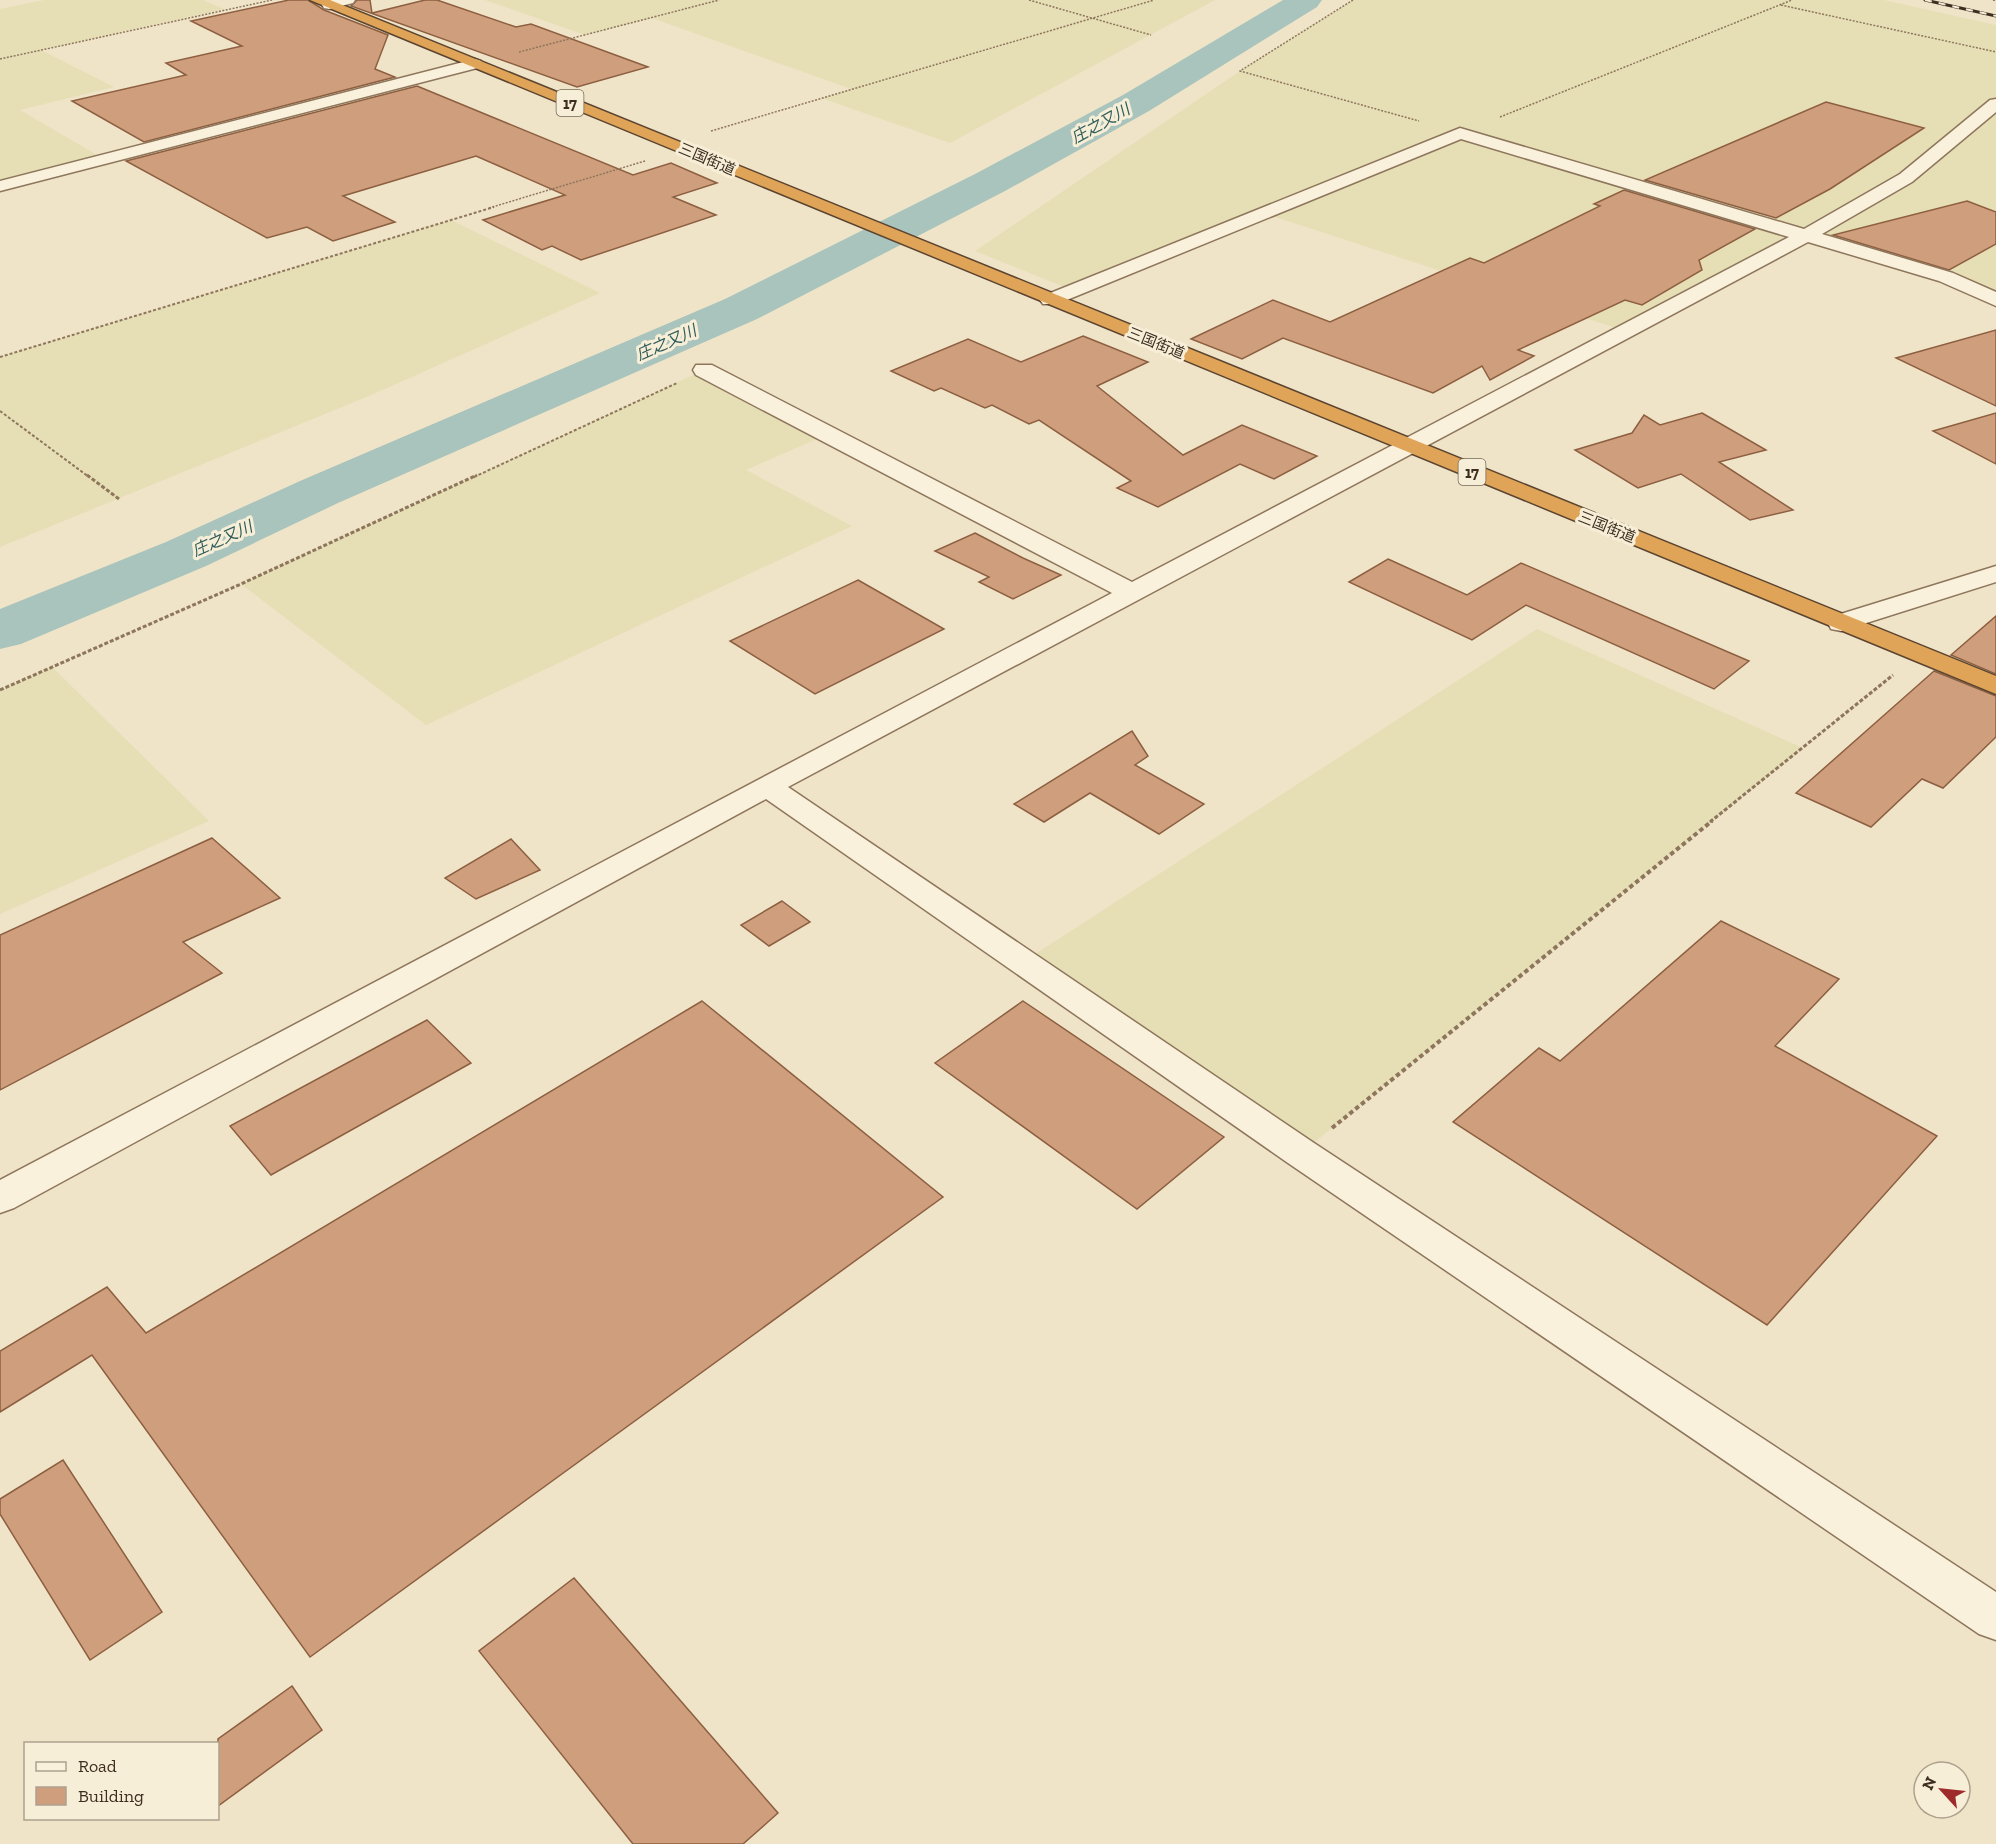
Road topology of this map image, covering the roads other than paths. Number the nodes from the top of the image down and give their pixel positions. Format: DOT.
graph roads {
  1 [pos="348,0"];
  2 [pos="323,2"];
  3 [pos="475,64"];
  4 [pos="1996,104"];
  5 [pos="0,186"];
  6 [pos="1807,235"];
  7 [pos="1050,300"];
  8 [pos="1996,300"];
  9 [pos="704,370"];
  10 [pos="1410,446"];
  11 [pos="1996,574"];
  12 [pos="1133,593"];
  13 [pos="1841,623"];
  14 [pos="1996,686"];
  15 [pos="767,786"];
  16 [pos="0,1198"];
  17 [pos="1996,1618"];
  1 -- 2 [label="street"];
  2 -- 3 [label="highway, 三国街道 / 17"];
  3 -- 5 [label="street"];
  3 -- 7 [label="highway, 三国街道 / 17"];
  4 -- 6 [label="street"];
  6 -- 7 [label="street"];
  6 -- 8 [label="street"];
  6 -- 10 [label="street"];
  7 -- 10 [label="highway, 三国街道 / 17"];
  9 -- 12 [label="street"];
  10 -- 12 [label="street"];
  10 -- 13 [label="highway, 三国街道 / 17"];
  11 -- 13 [label="street"];
  12 -- 15 [label="street"];
  13 -- 14 [label="highway, 三国街道 / 17"];
  15 -- 16 [label="street"];
  15 -- 17 [label="street"];
}
